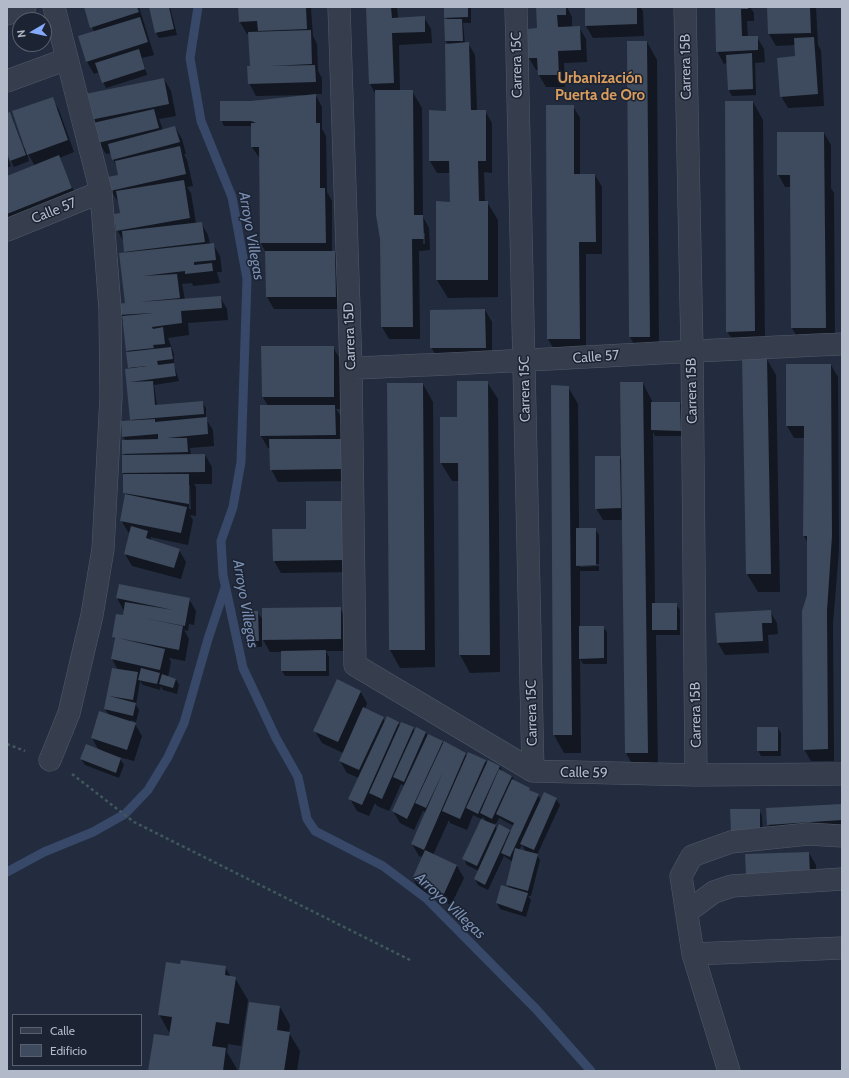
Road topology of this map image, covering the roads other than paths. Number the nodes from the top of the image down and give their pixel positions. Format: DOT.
graph roads {
  1 [pos="24,7"];
  2 [pos="54,7"];
  3 [pos="339,7"];
  4 [pos="516,7"];
  5 [pos="685,7"];
  6 [pos="7,14"];
  7 [pos="67,59"];
  8 [pos="7,81"];
  9 [pos="101,192"];
  10 [pos="7,230"];
  11 [pos="842,344"];
  12 [pos="692,350"];
  13 [pos="524,362"];
  14 [pos="351,368"];
  15 [pos="355,665"];
  16 [pos="50,760"];
  17 [pos="533,771"];
  18 [pos="842,774"];
  19 [pos="696,776"];
  20 [pos="842,836"];
  21 [pos="842,879"];
  22 [pos="686,912"];
  23 [pos="842,948"];
  24 [pos="693,954"];
  25 [pos="729,1071"];
  1 -- 6 [label="street"];
  2 -- 7 [label="street"];
  3 -- 14 [label="street, Carrera 15D"];
  4 -- 13 [label="street, Carrera 15C"];
  5 -- 12 [label="street, Carrera 15B"];
  7 -- 8 [label="street"];
  7 -- 9 [label="street"];
  9 -- 10 [label="street, Calle 57"];
  9 -- 16 [label="street"];
  11 -- 12 [label="street, Calle 57"];
  12 -- 13 [label="street, Calle 57"];
  12 -- 19 [label="street, Carrera 15B"];
  13 -- 14 [label="street, Calle 57"];
  13 -- 17 [label="street, Carrera 15C"];
  14 -- 15 [label="street, Carrera 15D"];
  15 -- 17 [label="street, Calle 59"];
  17 -- 19 [label="street, Calle 59"];
  18 -- 19 [label="street, Calle 59"];
  20 -- 22 [label="street"];
  21 -- 22 [label="street"];
  22 -- 24 [label="street"];
  23 -- 24 [label="street"];
  24 -- 25 [label="street"];
}
